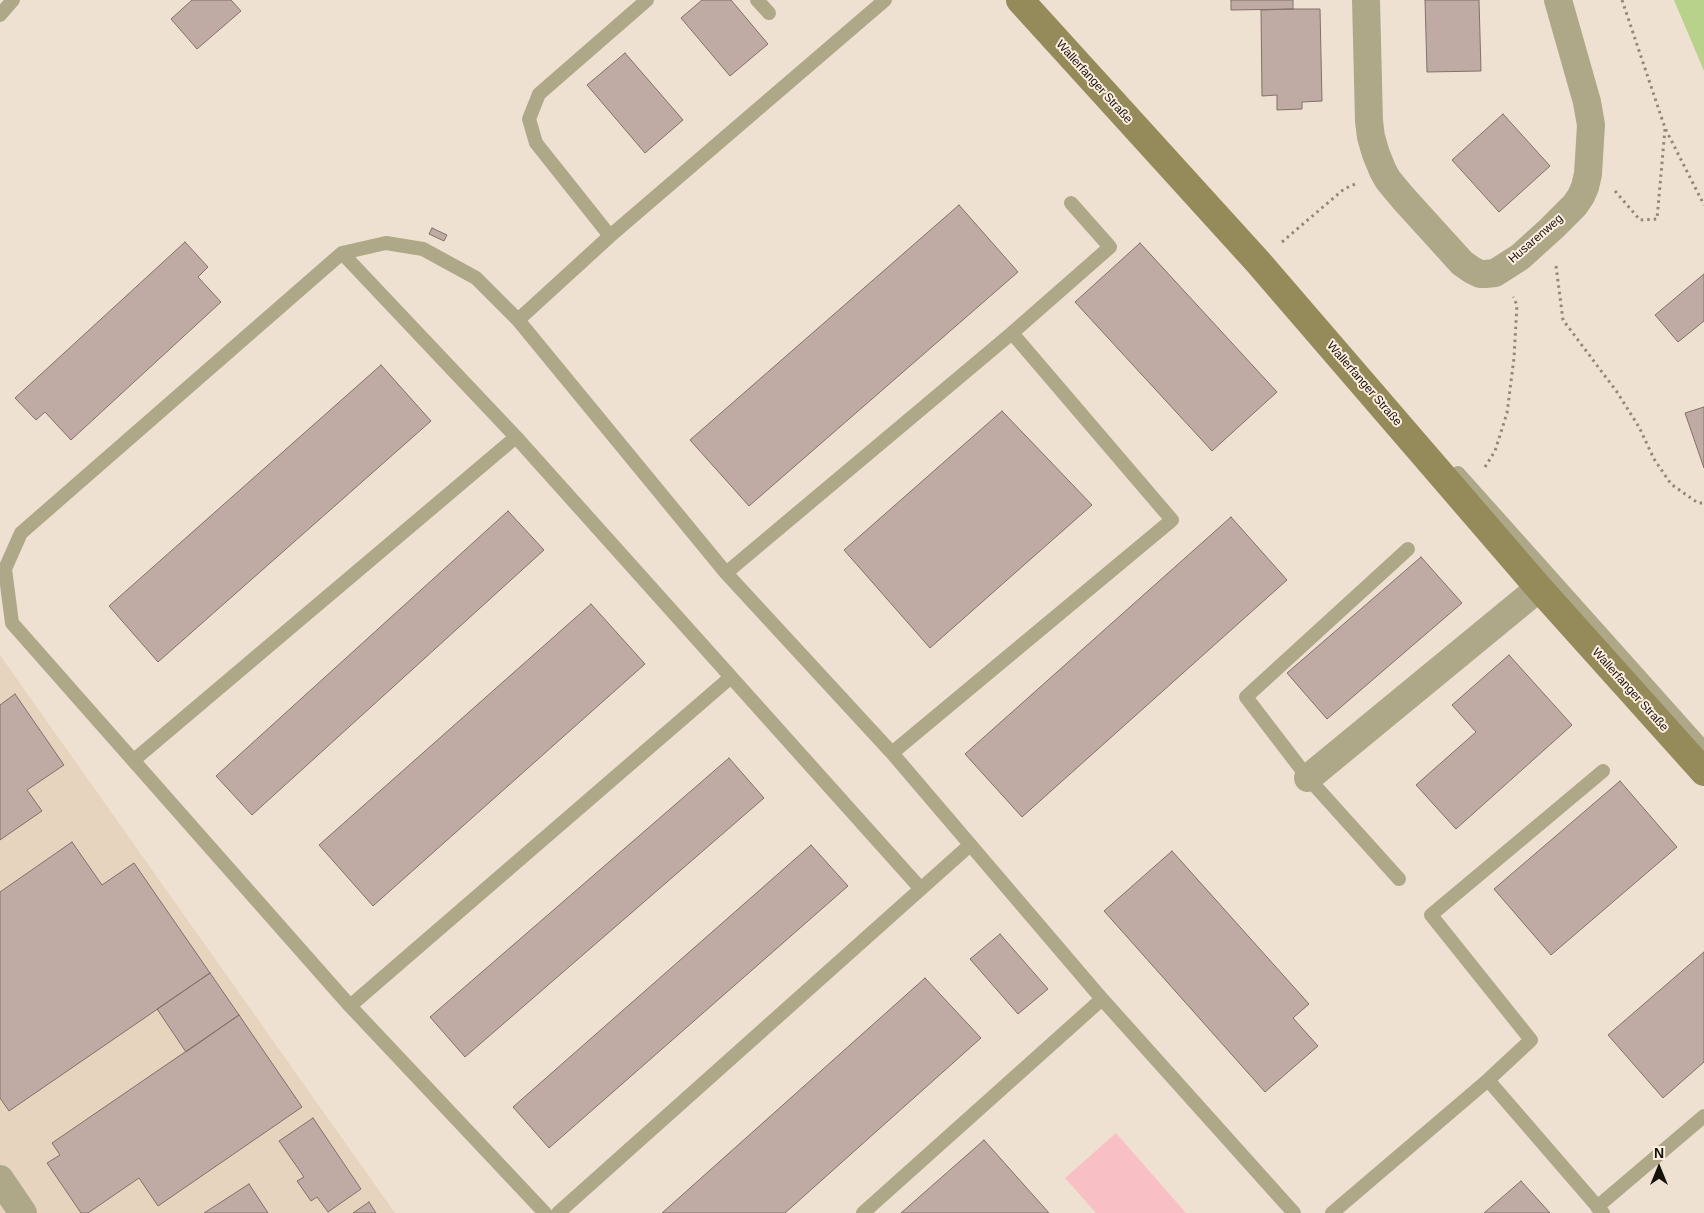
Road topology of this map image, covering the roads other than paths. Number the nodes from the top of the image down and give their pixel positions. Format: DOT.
graph roads {
  1 [pos="13,0"];
  2 [pos="647,0"];
  3 [pos="757,0"];
  4 [pos="885,0"];
  5 [pos="1020,0"];
  6 [pos="1366,0"];
  7 [pos="1558,0"];
  8 [pos="769,13"];
  9 [pos="0,15"];
  10 [pos="1091,79"];
  11 [pos="1071,203"];
  12 [pos="610,236"];
  13 [pos="342,253"];
  14 [pos="518,320"];
  15 [pos="1012,333"];
  16 [pos="516,437"];
  17 [pos="1408,549"];
  18 [pos="3,571"];
  19 [pos="726,573"];
  20 [pos="1538,588"];
  21 [pos="731,677"];
  22 [pos="1704,748"];
  23 [pos="892,753"];
  24 [pos="134,760"];
  25 [pos="1603,771"];
  26 [pos="1704,772"];
  27 [pos="1308,778"];
  28 [pos="970,845"];
  29 [pos="1399,879"];
  30 [pos="921,889"];
  31 [pos="1102,999"];
  32 [pos="350,1006"];
  33 [pos="1488,1080"];
  34 [pos="1704,1116"];
  35 [pos="0,1180"];
  36 [pos="1600,1210"];
  37 [pos="23,1213"];
  38 [pos="545,1213"];
  39 [pos="558,1213"];
  40 [pos="863,1213"];
  41 [pos="1294,1213"];
  42 [pos="1332,1213"];
  1 -- 9 [label="lane"];
  2 -- 12 [label="lane"];
  3 -- 8 [label="lane"];
  4 -- 12 [label="lane"];
  5 -- 10 [label="main road, Wallerfanger Straße"];
  6 -- 7 [label="street, Husarenweg"];
  10 -- 20 [label="main road, Wallerfanger Straße"];
  10 -- 22 [label="lane"];
  11 -- 15 [label="lane"];
  12 -- 14 [label="lane"];
  13 -- 14 [label="lane"];
  13 -- 16 [label="lane"];
  13 -- 18 [label="lane"];
  14 -- 19 [label="lane"];
  15 -- 19 [label="lane"];
  15 -- 23 [label="lane"];
  16 -- 21 [label="lane"];
  16 -- 24 [label="lane"];
  17 -- 27 [label="lane"];
  18 -- 24 [label="lane"];
  19 -- 23 [label="lane"];
  20 -- 26 [label="main road, Wallerfanger Straße"];
  20 -- 27 [label="street"];
  21 -- 30 [label="lane"];
  21 -- 32 [label="lane"];
  23 -- 28 [label="lane"];
  24 -- 32 [label="lane"];
  25 -- 33 [label="lane"];
  27 -- 29 [label="lane"];
  28 -- 30 [label="lane"];
  28 -- 31 [label="lane"];
  30 -- 39 [label="lane"];
  31 -- 40 [label="lane"];
  31 -- 41 [label="lane"];
  32 -- 38 [label="lane"];
  33 -- 36 [label="lane"];
  33 -- 42 [label="lane"];
  34 -- 36 [label="lane"];
  35 -- 37 [label="street"];
}
